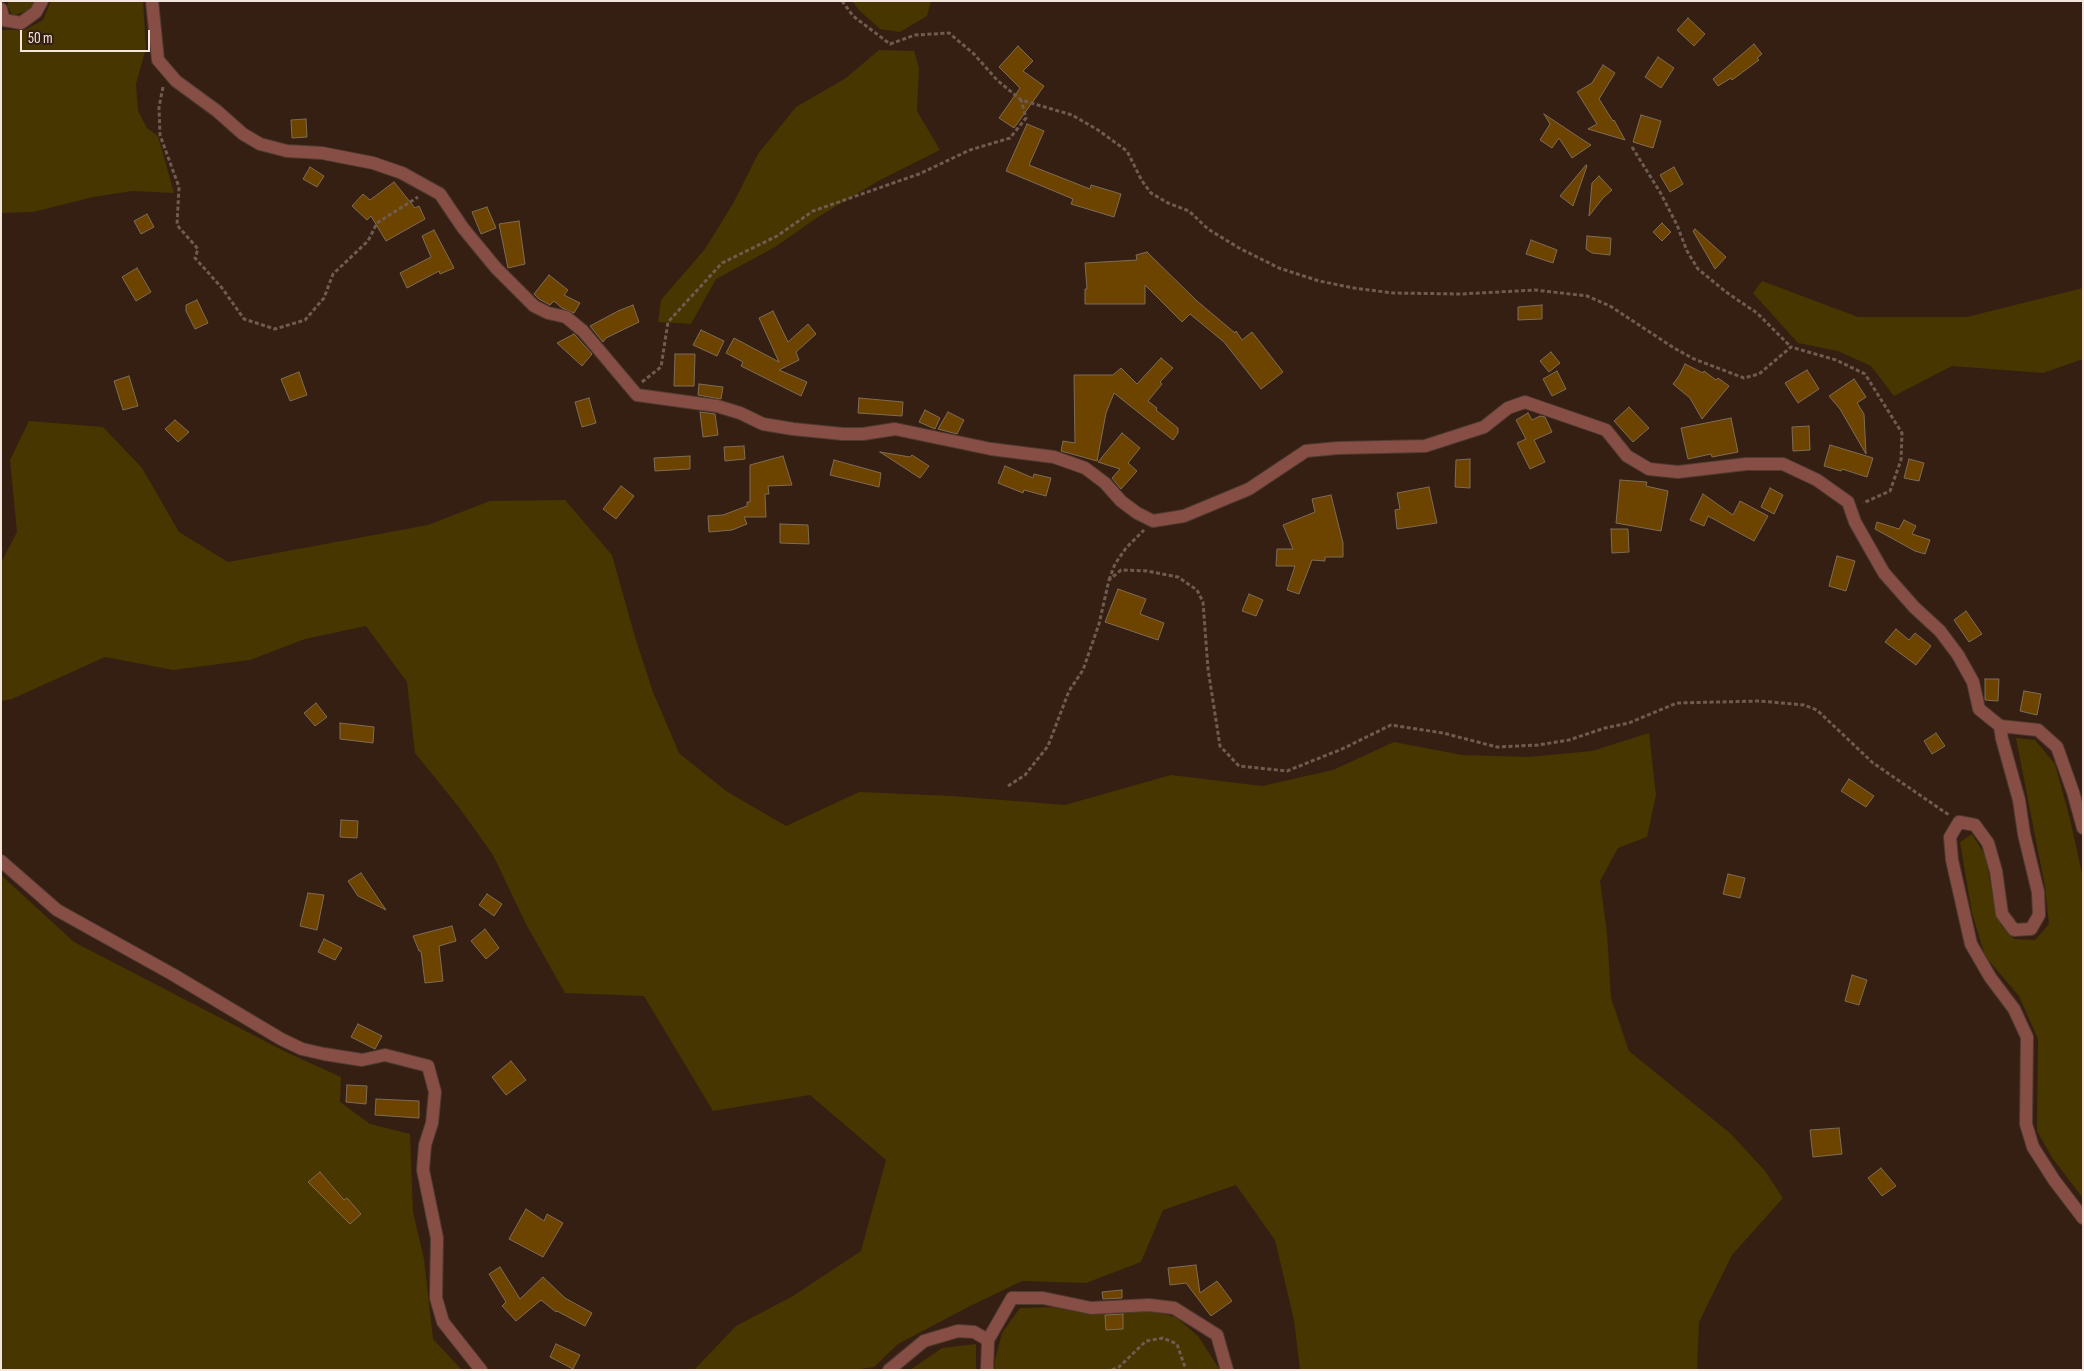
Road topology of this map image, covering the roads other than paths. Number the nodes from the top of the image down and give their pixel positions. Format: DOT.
graph roads {
  1 [pos="4,1"];
  2 [pos="42,1"];
  3 [pos="152,1"];
  4 [pos="1,9"];
  5 [pos="2000,726"];
  6 [pos="2083,828"];
  7 [pos="1,861"];
  8 [pos="2083,1218"];
  9 [pos="988,1340"];
  10 [pos="481,1370"];
  11 [pos="889,1370"];
  12 [pos="986,1370"];
  13 [pos="1227,1370"];
  1 -- 4 [label="street"];
  2 -- 4 [label="street"];
  3 -- 5 [label="street"];
  5 -- 6 [label="street"];
  5 -- 8 [label="street"];
  7 -- 10 [label="street"];
  9 -- 11 [label="street"];
  9 -- 12 [label="street"];
  9 -- 13 [label="street"];
}
